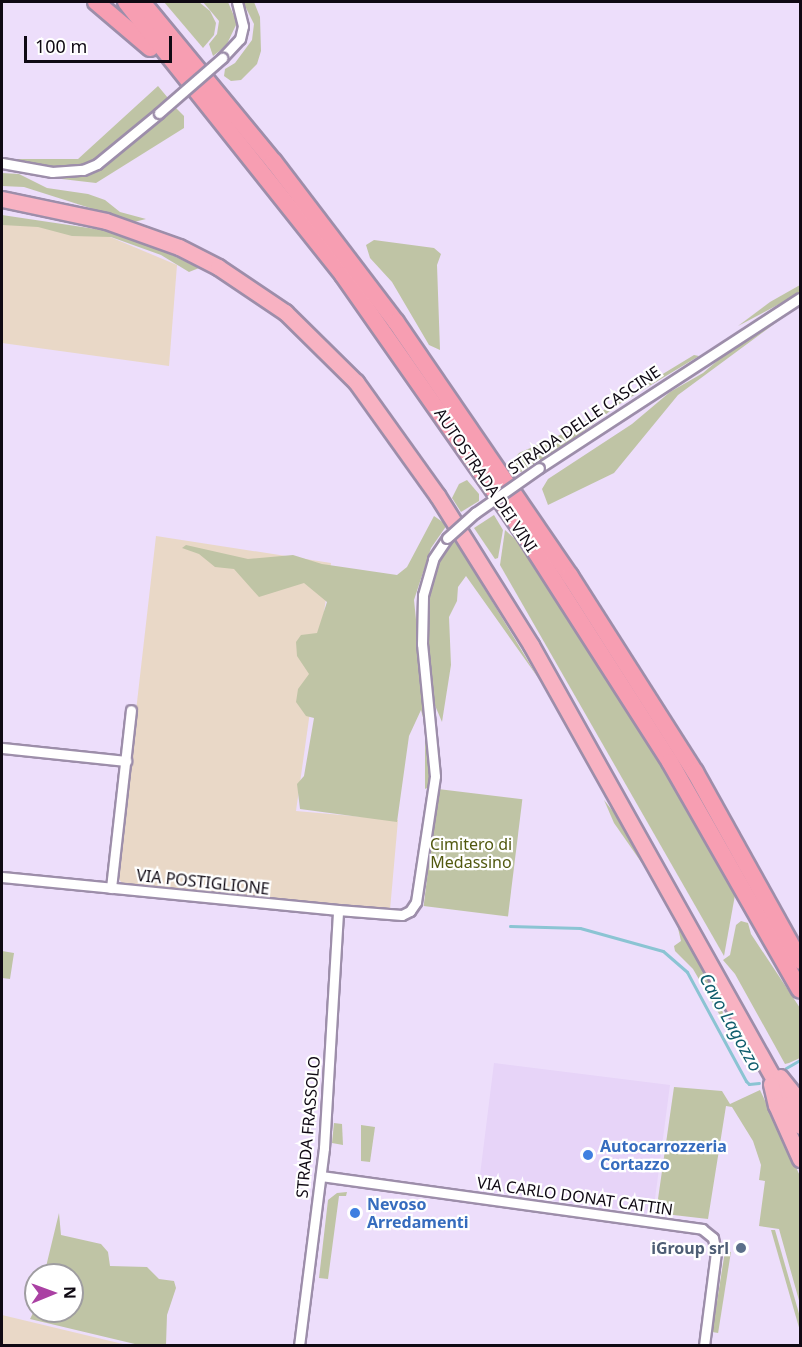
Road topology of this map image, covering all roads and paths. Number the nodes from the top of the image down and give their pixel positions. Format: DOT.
graph roads {
  1 [pos="96,2"];
  2 [pos="126,2"];
  3 [pos="142,2"];
  4 [pos="237,2"];
  5 [pos="2,163"];
  6 [pos="2,199"];
  7 [pos="343,275"];
  8 [pos="801,298"];
  9 [pos="132,710"];
  10 [pos="2,748"];
  11 [pos="126,761"];
  12 [pos="2,877"];
  13 [pos="111,888"];
  14 [pos="338,910"];
  15 [pos="402,915"];
  16 [pos="801,961"];
  17 [pos="801,990"];
  18 [pos="769,1070"];
  19 [pos="801,1102"];
  20 [pos="801,1126"];
  21 [pos="801,1159"];
  22 [pos="321,1176"];
  23 [pos="299,1346"];
  24 [pos="704,1346"];
  1 -- 7 [label="highway"];
  2 -- 7 [label="highway, AUTOSTRADA DEI VINI"];
  3 -- 16 [label="highway, AUTOSTRADA DEI VINI"];
  4 -- 5 [label="street, bridge"];
  6 -- 18 [label="highway"];
  7 -- 17 [label="highway, AUTOSTRADA DEI VINI"];
  8 -- 15 [label="street, STRADA DELLE CASCINE, bridge"];
  9 -- 11 [label="street"];
  10 -- 11 [label="street"];
  11 -- 13 [label="street"];
  12 -- 13 [label="street, VIA POSTIGLIONE"];
  13 -- 14 [label="street, VIA POSTIGLIONE"];
  14 -- 15 [label="street, VIA POSTIGLIONE"];
  14 -- 22 [label="street, STRADA FRASSOLO"];
  18 -- 19 [label="highway"];
  18 -- 20 [label="highway"];
  18 -- 21 [label="highway"];
  22 -- 23 [label="street, STRADA FRASSOLO"];
  22 -- 24 [label="street, VIA CARLO DONAT CATTIN"];
}
